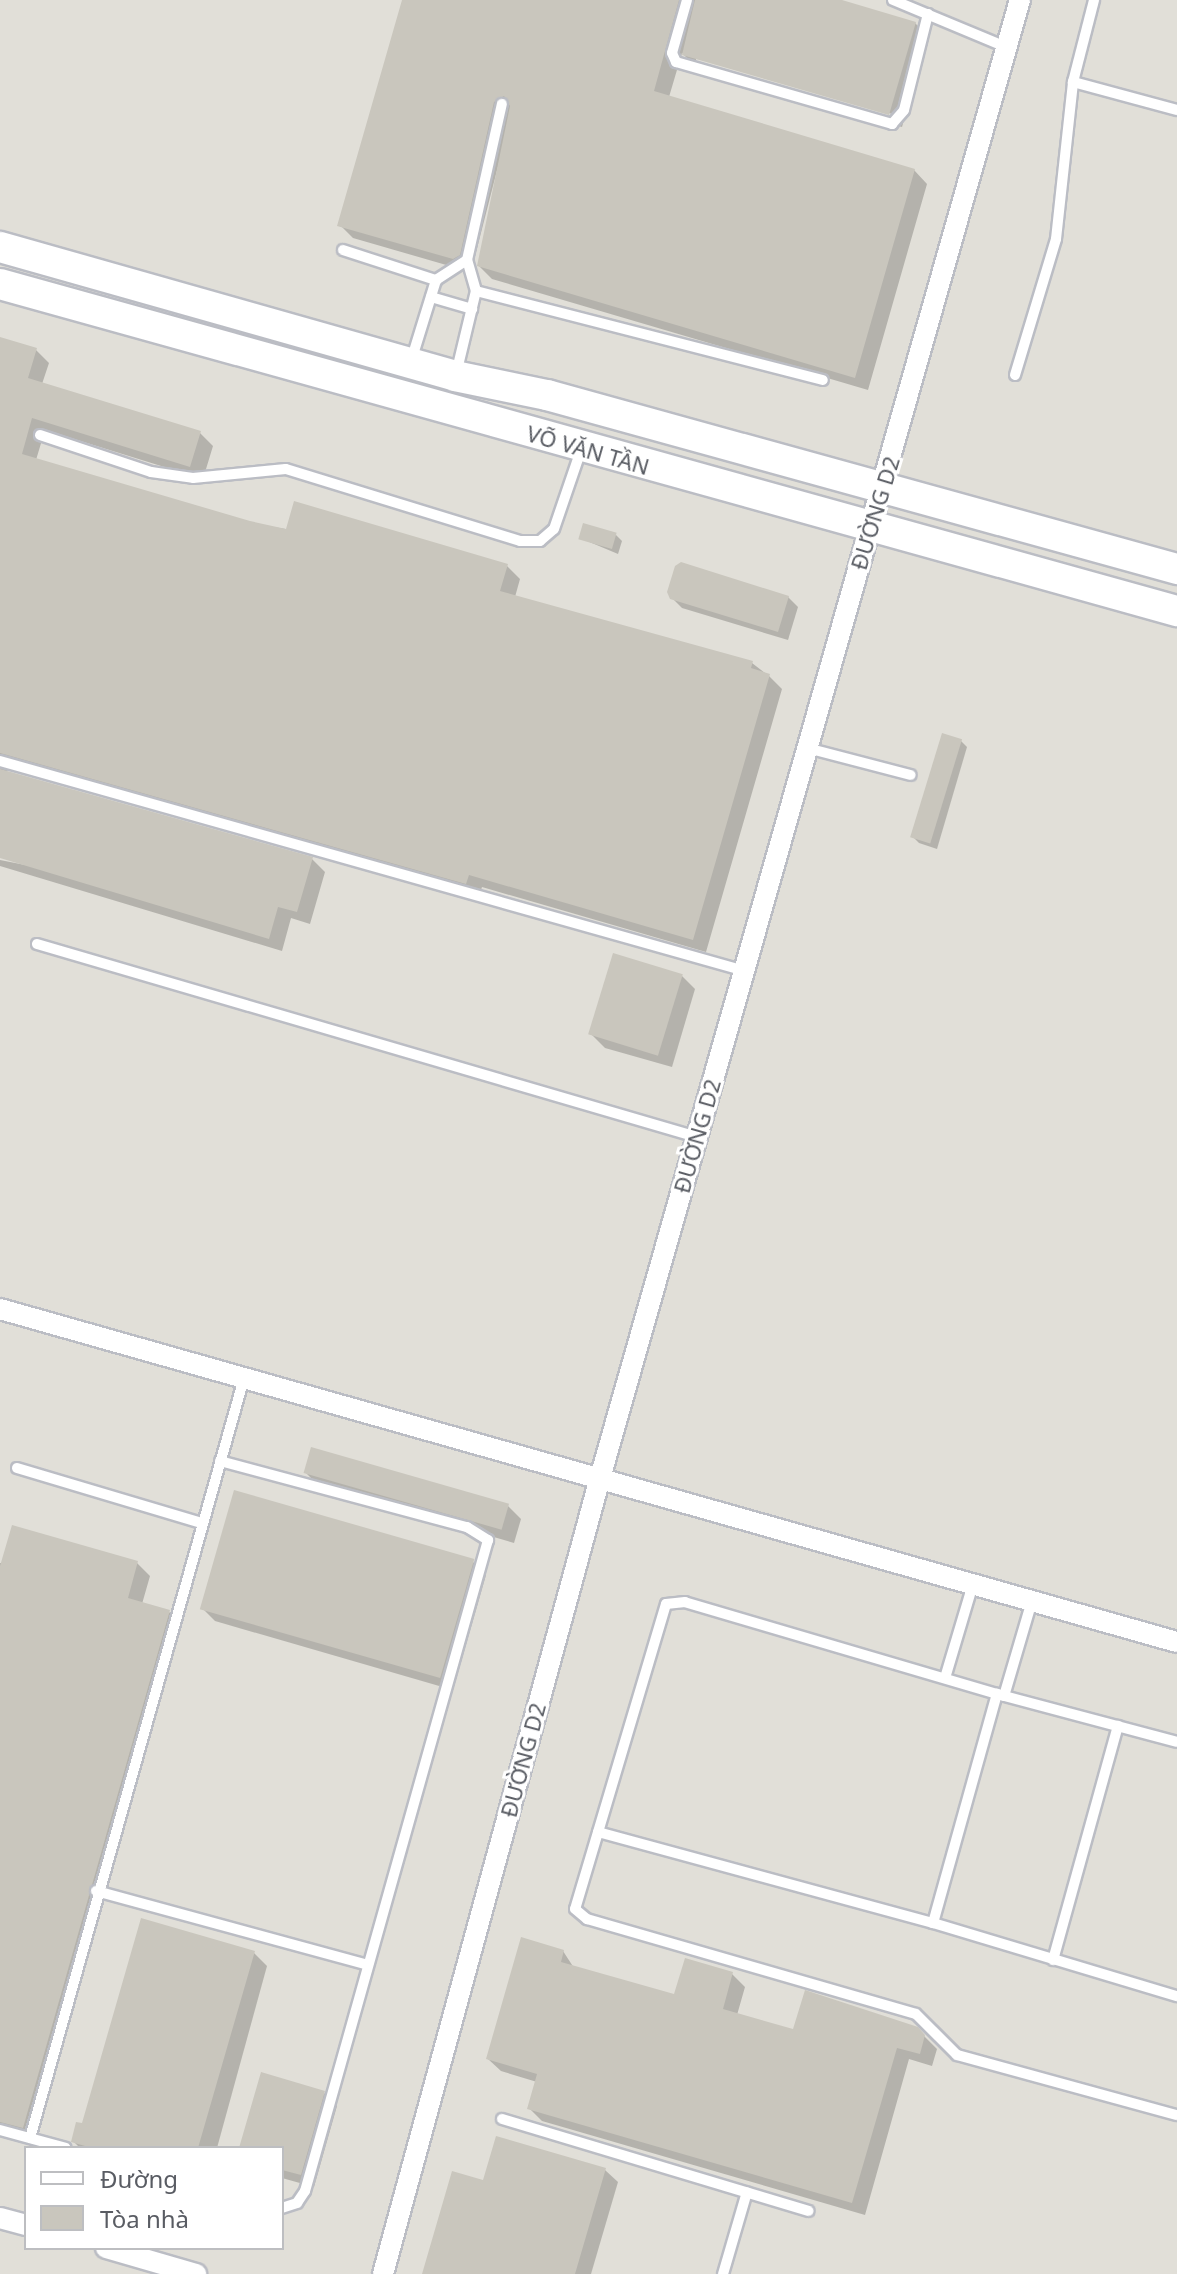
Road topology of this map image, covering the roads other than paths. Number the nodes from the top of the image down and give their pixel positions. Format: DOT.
graph roads {
  1 [pos="687,0"];
  2 [pos="893,0"];
  3 [pos="1019,0"];
  4 [pos="1094,0"];
  5 [pos="928,14"];
  6 [pos="1006,47"];
  7 [pos="1073,82"];
  8 [pos="502,104"];
  9 [pos="1177,110"];
  10 [pos="0,247"];
  11 [pos="343,250"];
  12 [pos="467,260"];
  13 [pos="436,280"];
  14 [pos="0,284"];
  15 [pos="476,291"];
  16 [pos="431,297"];
  17 [pos="472,309"];
  18 [pos="411,364"];
  19 [pos="1015,375"];
  20 [pos="455,376"];
  21 [pos="823,380"];
  22 [pos="40,435"];
  23 [pos="582,449"];
  24 [pos="884,485"];
  25 [pos="869,530"];
  26 [pos="1177,569"];
  27 [pos="1177,611"];
  28 [pos="807,748"];
  29 [pos="0,761"];
  30 [pos="911,775"];
  31 [pos="37,944"];
  32 [pos="745,971"];
  33 [pos="697,1137"];
  34 [pos="0,1309"];
  35 [pos="244,1378"];
  36 [pos="220,1461"];
  37 [pos="17,1468"];
  38 [pos="600,1478"];
  39 [pos="202,1523"];
  40 [pos="973,1584"];
  41 [pos="1032,1601"];
  42 [pos="1177,1642"];
  43 [pos="945,1678"];
  44 [pos="1000,1695"];
  45 [pos="1118,1726"];
  46 [pos="1177,1742"];
  47 [pos="598,1832"];
  48 [pos="96,1891"];
  49 [pos="933,1923"];
  50 [pos="1053,1960"];
  51 [pos="365,1964"];
  52 [pos="1177,1996"];
  53 [pos="1177,2115"];
  54 [pos="502,2119"];
  55 [pos="0,2130"];
  56 [pos="30,2138"];
  57 [pos="59,2146"];
  58 [pos="747,2192"];
  59 [pos="284,2207"];
  60 [pos="808,2211"];
  61 [pos="0,2218"];
  62 [pos="24,2224"];
  63 [pos="113,2250"];
  64 [pos="196,2274"];
  65 [pos="383,2274"];
  66 [pos="723,2274"];
  1 -- 5 [label="lane"];
  2 -- 5 [label="lane"];
  3 -- 6 [label="street, ĐƯỜNG D2"];
  4 -- 7 [label="lane"];
  5 -- 6 [label="lane"];
  6 -- 24 [label="street, ĐƯỜNG D2"];
  7 -- 9 [label="lane"];
  7 -- 19 [label="lane"];
  8 -- 12 [label="lane"];
  10 -- 18 [label="street, VÕ VĂN TẦN"];
  11 -- 13 [label="lane"];
  12 -- 13 [label="lane"];
  12 -- 15 [label="lane"];
  13 -- 16 [label="lane"];
  14 -- 23 [label="street, VÕ VĂN TẦN"];
  15 -- 17 [label="lane"];
  15 -- 21 [label="lane"];
  16 -- 17 [label="lane"];
  16 -- 18 [label="lane"];
  17 -- 20 [label="lane"];
  18 -- 20 [label="street, VÕ VĂN TẦN"];
  20 -- 24 [label="street, VÕ VĂN TẦN"];
  22 -- 23 [label="lane"];
  23 -- 25 [label="street, VÕ VĂN TẦN"];
  24 -- 25 [label="street, ĐƯỜNG D2"];
  24 -- 26 [label="street, VÕ VĂN TẦN"];
  25 -- 27 [label="street, VÕ VĂN TẦN"];
  25 -- 28 [label="street, ĐƯỜNG D2"];
  28 -- 30 [label="lane"];
  28 -- 32 [label="street, ĐƯỜNG D2"];
  29 -- 32 [label="lane"];
  31 -- 33 [label="lane"];
  32 -- 33 [label="street, ĐƯỜNG D2"];
  33 -- 38 [label="street, ĐƯỜNG D2"];
  34 -- 35 [label="street"];
  35 -- 36 [label="lane"];
  35 -- 38 [label="street"];
  36 -- 39 [label="lane"];
  36 -- 51 [label="lane"];
  37 -- 39 [label="lane"];
  38 -- 40 [label="street"];
  38 -- 65 [label="street, ĐƯỜNG D2"];
  39 -- 48 [label="lane"];
  40 -- 41 [label="street"];
  40 -- 43 [label="lane"];
  41 -- 42 [label="street"];
  41 -- 44 [label="lane"];
  43 -- 44 [label="lane"];
  43 -- 47 [label="lane"];
  44 -- 45 [label="lane"];
  44 -- 49 [label="lane"];
  45 -- 46 [label="lane"];
  45 -- 50 [label="lane"];
  47 -- 49 [label="lane"];
  47 -- 53 [label="lane"];
  48 -- 51 [label="lane"];
  48 -- 56 [label="lane"];
  49 -- 50 [label="lane"];
  50 -- 52 [label="lane"];
  51 -- 59 [label="lane"];
  54 -- 58 [label="lane"];
  55 -- 56 [label="lane"];
  56 -- 57 [label="lane"];
  58 -- 60 [label="lane"];
  58 -- 66 [label="lane"];
  61 -- 62 [label="street"];
  63 -- 64 [label="street"];
}
